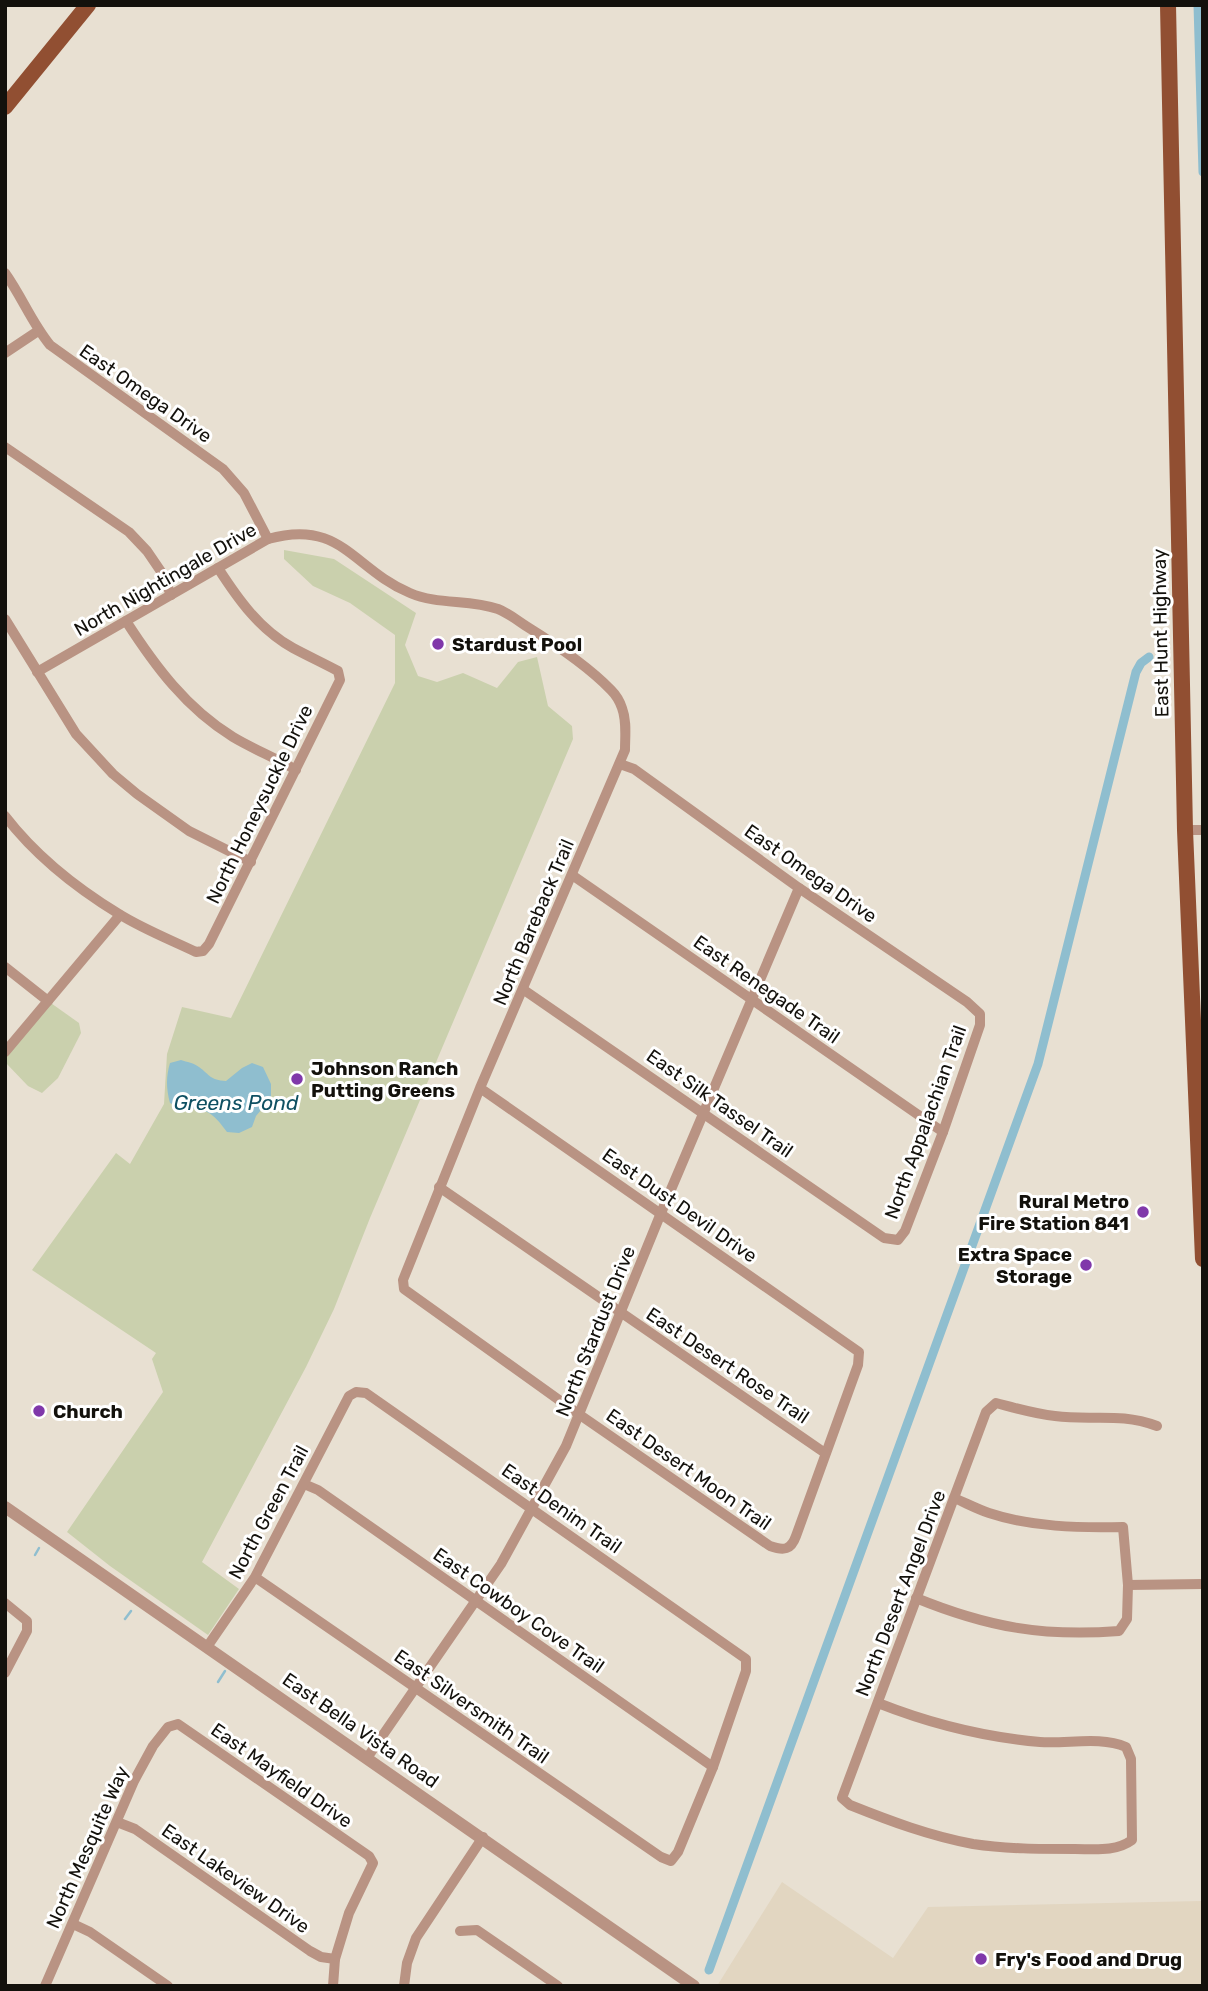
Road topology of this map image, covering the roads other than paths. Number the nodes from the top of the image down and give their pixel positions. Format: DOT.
graph roads {
  1 [pos="88,5"];
  2 [pos="1168,5"];
  3 [pos="5,107"];
  4 [pos="5,274"];
  5 [pos="38,331"];
  6 [pos="5,353"];
  7 [pos="5,447"];
  8 [pos="268,539"];
  9 [pos="218,568"];
  10 [pos="171,595"];
  11 [pos="506,613"];
  12 [pos="5,619"];
  13 [pos="126,621"];
  14 [pos="37,672"];
  15 [pos="620,764"];
  16 [pos="296,770"];
  17 [pos="5,816"];
  18 [pos="1185,830"];
  19 [pos="1203,830"];
  20 [pos="251,862"];
  21 [pos="572,875"];
  22 [pos="799,888"];
  23 [pos="120,915"];
  24 [pos="5,967"];
  25 [pos="523,990"];
  26 [pos="753,1000"];
  27 [pos="48,1001"];
  28 [pos="980,1014"];
  29 [pos="5,1052"];
  30 [pos="480,1088"];
  31 [pos="703,1113"];
  32 [pos="943,1132"];
  33 [pos="439,1187"];
  34 [pos="661,1213"];
  35 [pos="898,1240"];
  36 [pos="1203,1259"];
  37 [pos="404,1289"];
  38 [pos="621,1314"];
  39 [pos="356,1392"];
  40 [pos="580,1415"];
  41 [pos="1157,1426"];
  42 [pos="825,1453"];
  43 [pos="304,1485"];
  44 [pos="954,1498"];
  45 [pos="5,1507"];
  46 [pos="532,1509"];
  47 [pos="256,1577"];
  48 [pos="1203,1584"];
  49 [pos="1128,1585"];
  50 [pos="916,1598"];
  51 [pos="476,1601"];
  52 [pos="5,1603"];
  53 [pos="207,1647"];
  54 [pos="5,1673"];
  55 [pos="415,1688"];
  56 [pos="877,1703"];
  57 [pos="168,1727"];
  58 [pos="367,1758"];
  59 [pos="712,1767"];
  60 [pos="117,1822"];
  61 [pos="483,1837"];
  62 [pos="73,1924"];
  63 [pos="460,1931"];
  64 [pos="335,1959"];
  65 [pos="45,1986"];
  66 [pos="168,1986"];
  67 [pos="333,1986"];
  68 [pos="404,1986"];
  69 [pos="558,1986"];
  70 [pos="694,1986"];
  1 -- 3 [label="main road"];
  2 -- 18 [label="main road, East Hunt Highway"];
  4 -- 5 [label="street, East Omega Drive"];
  5 -- 6 [label="street"];
  5 -- 8 [label="street, East Omega Drive"];
  7 -- 10 [label="street"];
  8 -- 9 [label="street, North Nightingale Drive"];
  8 -- 11 [label="street, North Nightingale Drive"];
  9 -- 10 [label="street, North Nightingale Drive"];
  9 -- 16 [label="street, North Honeysuckle Drive"];
  10 -- 13 [label="street, North Nightingale Drive"];
  11 -- 15 [label="street, North Bareback Trail"];
  12 -- 14 [label="street"];
  13 -- 14 [label="street, North Nightingale Drive"];
  13 -- 16 [label="street"];
  14 -- 20 [label="street"];
  15 -- 21 [label="street, North Bareback Trail"];
  15 -- 22 [label="street, East Omega Drive"];
  16 -- 20 [label="street, North Honeysuckle Drive"];
  17 -- 23 [label="street"];
  18 -- 19 [label="street"];
  18 -- 36 [label="main road, East Hunt Highway"];
  20 -- 23 [label="street, North Honeysuckle Drive"];
  21 -- 25 [label="street, North Bareback Trail"];
  21 -- 26 [label="street, East Renegade Trail"];
  22 -- 26 [label="street, North Stardust Drive"];
  22 -- 28 [label="street, East Omega Drive"];
  23 -- 27 [label="street"];
  24 -- 27 [label="street"];
  25 -- 30 [label="street, North Bareback Trail"];
  25 -- 31 [label="street, East Silk Tassel Trail"];
  26 -- 31 [label="street, North Stardust Drive"];
  26 -- 32 [label="street, East Renegade Trail"];
  27 -- 29 [label="street"];
  28 -- 32 [label="street, North Appalachian Trail"];
  30 -- 33 [label="street, North Bareback Trail"];
  30 -- 34 [label="street, East Dust Devil Drive"];
  31 -- 34 [label="street, North Stardust Drive"];
  31 -- 35 [label="street, East Silk Tassel Trail"];
  32 -- 35 [label="street, North Appalachian Trail"];
  33 -- 37 [label="street, North Bareback Trail"];
  33 -- 38 [label="street, East Desert Rose Trail"];
  34 -- 38 [label="street, North Stardust Drive"];
  34 -- 42 [label="street, East Dust Devil Drive"];
  37 -- 40 [label="street, East Desert Moon Trail"];
  38 -- 40 [label="street, North Stardust Drive"];
  38 -- 42 [label="street, East Desert Rose Trail"];
  39 -- 43 [label="street, North Green Trail"];
  39 -- 46 [label="street, East Denim Trail"];
  40 -- 42 [label="street, East Desert Moon Trail"];
  40 -- 46 [label="street, North Stardust Drive"];
  41 -- 44 [label="street, North Desert Angel Drive"];
  43 -- 47 [label="street, North Green Trail"];
  43 -- 51 [label="street, East Cowboy Cove Trail"];
  44 -- 49 [label="street"];
  44 -- 50 [label="street, North Desert Angel Drive"];
  45 -- 53 [label="street, East Bella Vista Road"];
  46 -- 51 [label="street, North Stardust Drive"];
  46 -- 59 [label="street, East Denim Trail"];
  47 -- 53 [label="street, North Green Trail"];
  47 -- 55 [label="street, East Silversmith Trail"];
  48 -- 49 [label="street"];
  49 -- 50 [label="street"];
  50 -- 56 [label="street, North Desert Angel Drive"];
  51 -- 55 [label="street, North Stardust Drive"];
  51 -- 59 [label="street, East Cowboy Cove Trail"];
  52 -- 54 [label="street"];
  53 -- 58 [label="street, East Bella Vista Road"];
  55 -- 58 [label="street, North Stardust Drive"];
  55 -- 59 [label="street, East Silversmith Trail"];
  56 -- 56 [label="street, North Desert Angel Drive"];
  57 -- 60 [label="street, North Mesquite Way"];
  57 -- 64 [label="street, East Mayfield Drive"];
  58 -- 61 [label="street, East Bella Vista Road"];
  60 -- 62 [label="street, North Mesquite Way"];
  60 -- 64 [label="street, East Lakeview Drive"];
  61 -- 68 [label="street"];
  61 -- 70 [label="street, East Bella Vista Road"];
  62 -- 65 [label="street, North Mesquite Way"];
  62 -- 66 [label="street"];
  63 -- 69 [label="street"];
  64 -- 67 [label="street"];
}
